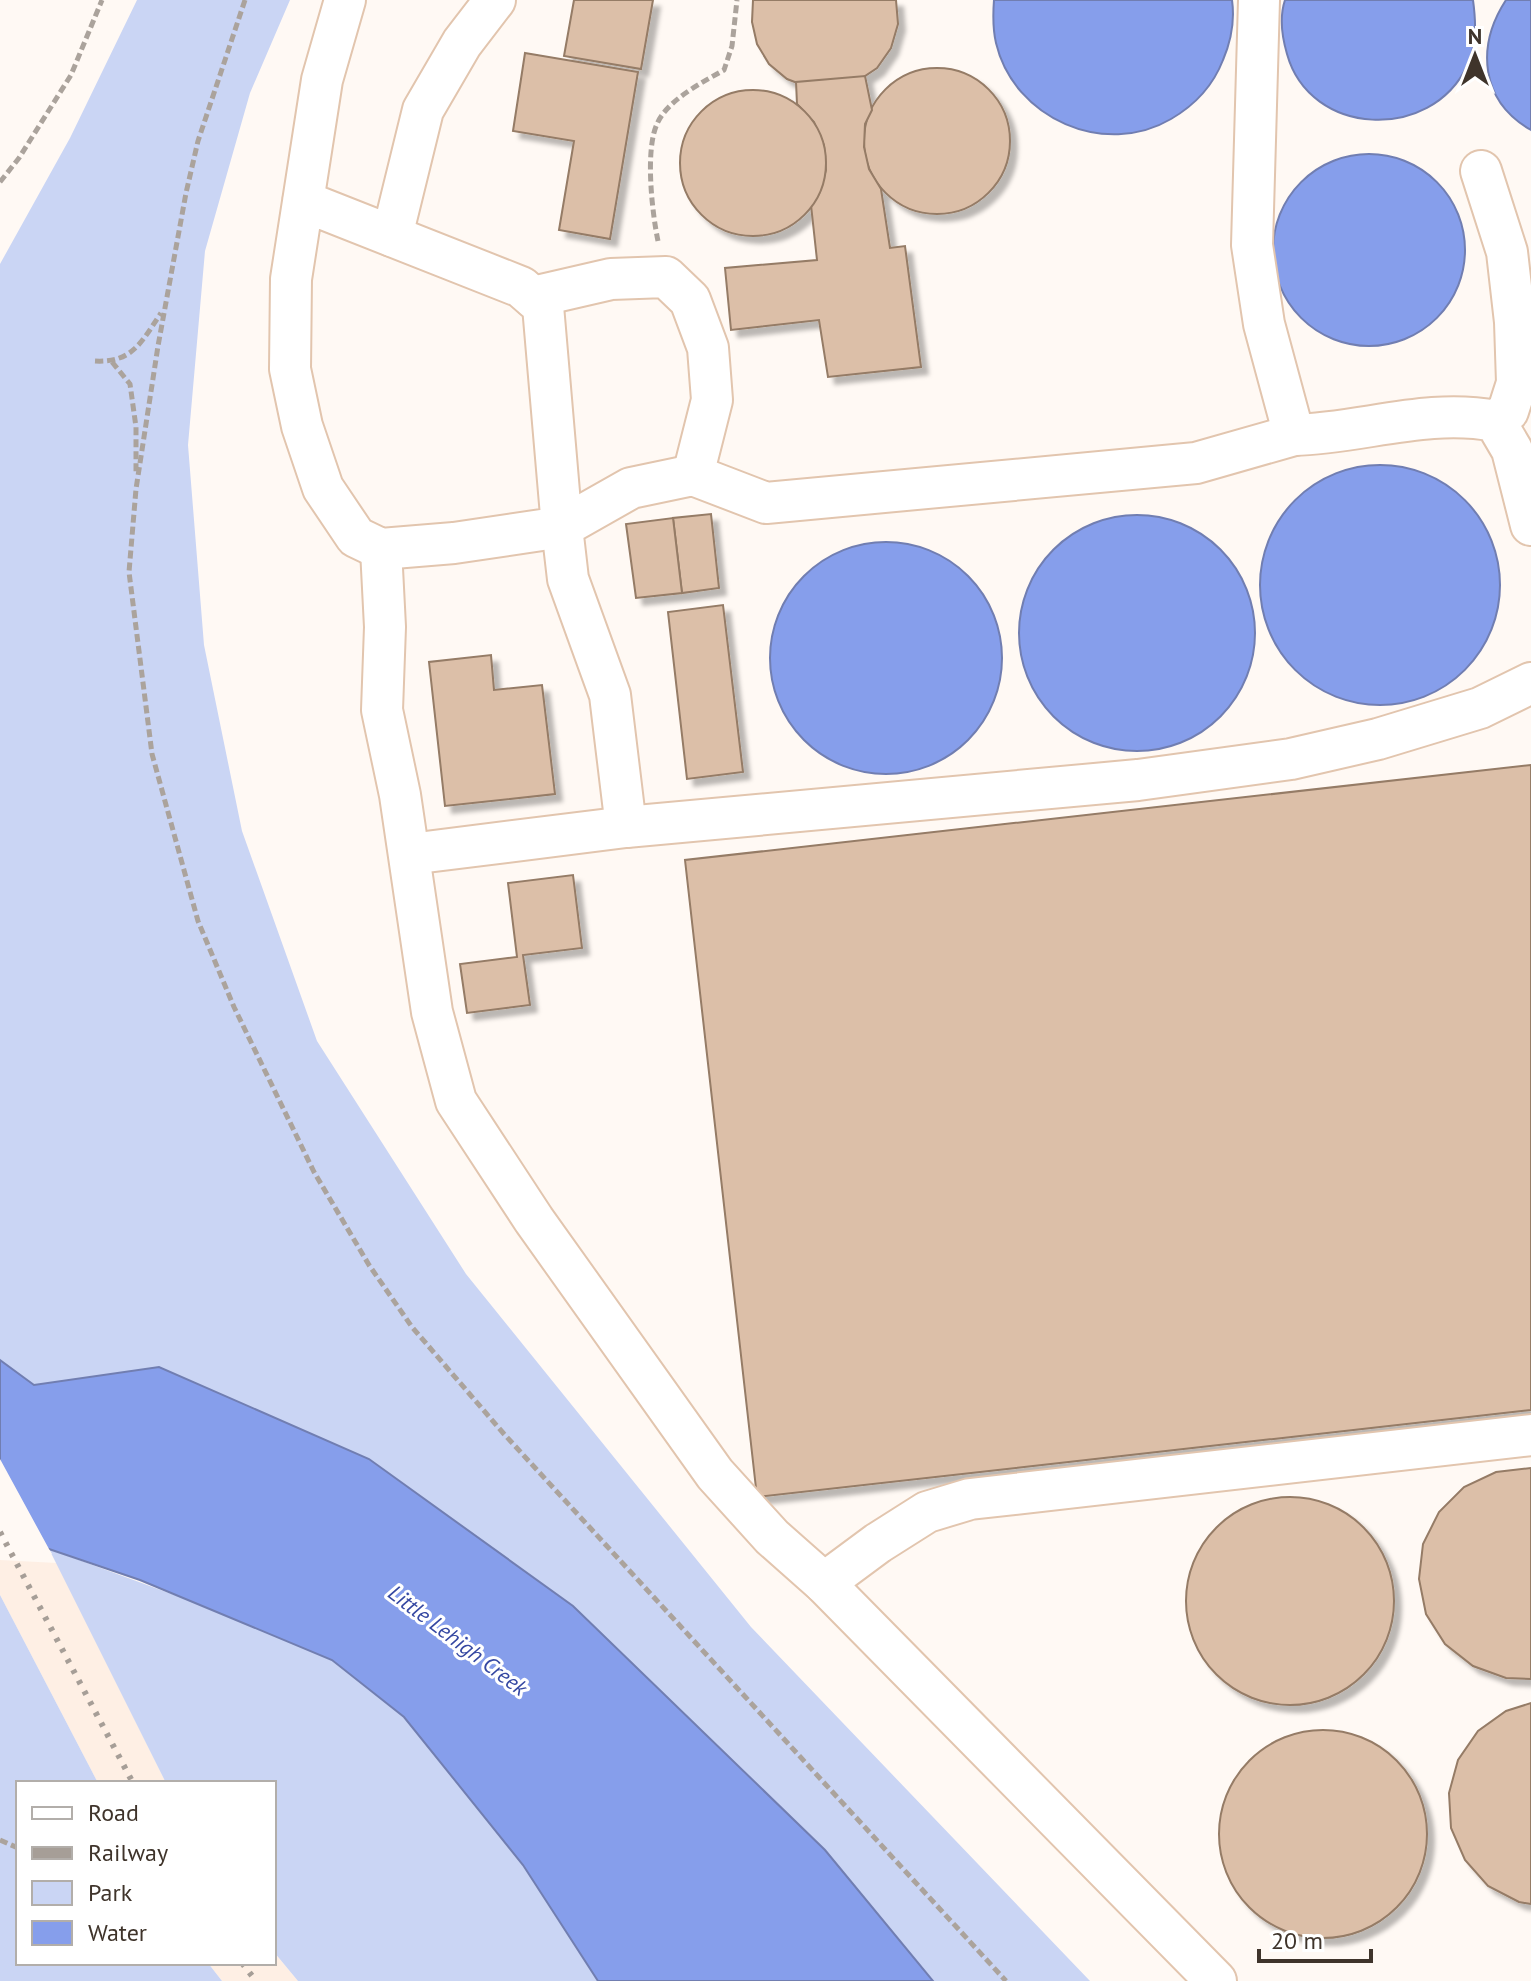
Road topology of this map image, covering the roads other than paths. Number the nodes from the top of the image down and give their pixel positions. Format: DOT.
graph roads {
  1 [pos="345,0"];
  2 [pos="495,0"];
  3 [pos="1259,0"];
  4 [pos="1481,171"];
  5 [pos="303,201"];
  6 [pos="392,236"];
  7 [pos="533,297"];
  8 [pos="1495,421"];
  9 [pos="1294,435"];
  10 [pos="693,475"];
  11 [pos="1531,525"];
  12 [pos="562,527"];
  13 [pos="381,549"];
  14 [pos="1531,683"];
  15 [pos="626,827"];
  16 [pos="410,854"];
  17 [pos="1531,1435"];
  18 [pos="824,1583"];
  19 [pos="1216,1981"];
  1 -- 5 [label="lane"];
  2 -- 6 [label="lane"];
  3 -- 9 [label="lane"];
  4 -- 8 [label="lane"];
  5 -- 6 [label="lane"];
  5 -- 13 [label="lane"];
  6 -- 7 [label="lane"];
  7 -- 10 [label="lane"];
  7 -- 12 [label="lane"];
  8 -- 9 [label="lane"];
  8 -- 11 [label="lane"];
  9 -- 10 [label="lane"];
  10 -- 12 [label="lane"];
  12 -- 13 [label="lane"];
  12 -- 15 [label="lane"];
  13 -- 16 [label="lane"];
  14 -- 15 [label="lane"];
  15 -- 16 [label="lane"];
  16 -- 18 [label="lane"];
  17 -- 18 [label="lane"];
  18 -- 19 [label="lane"];
}
